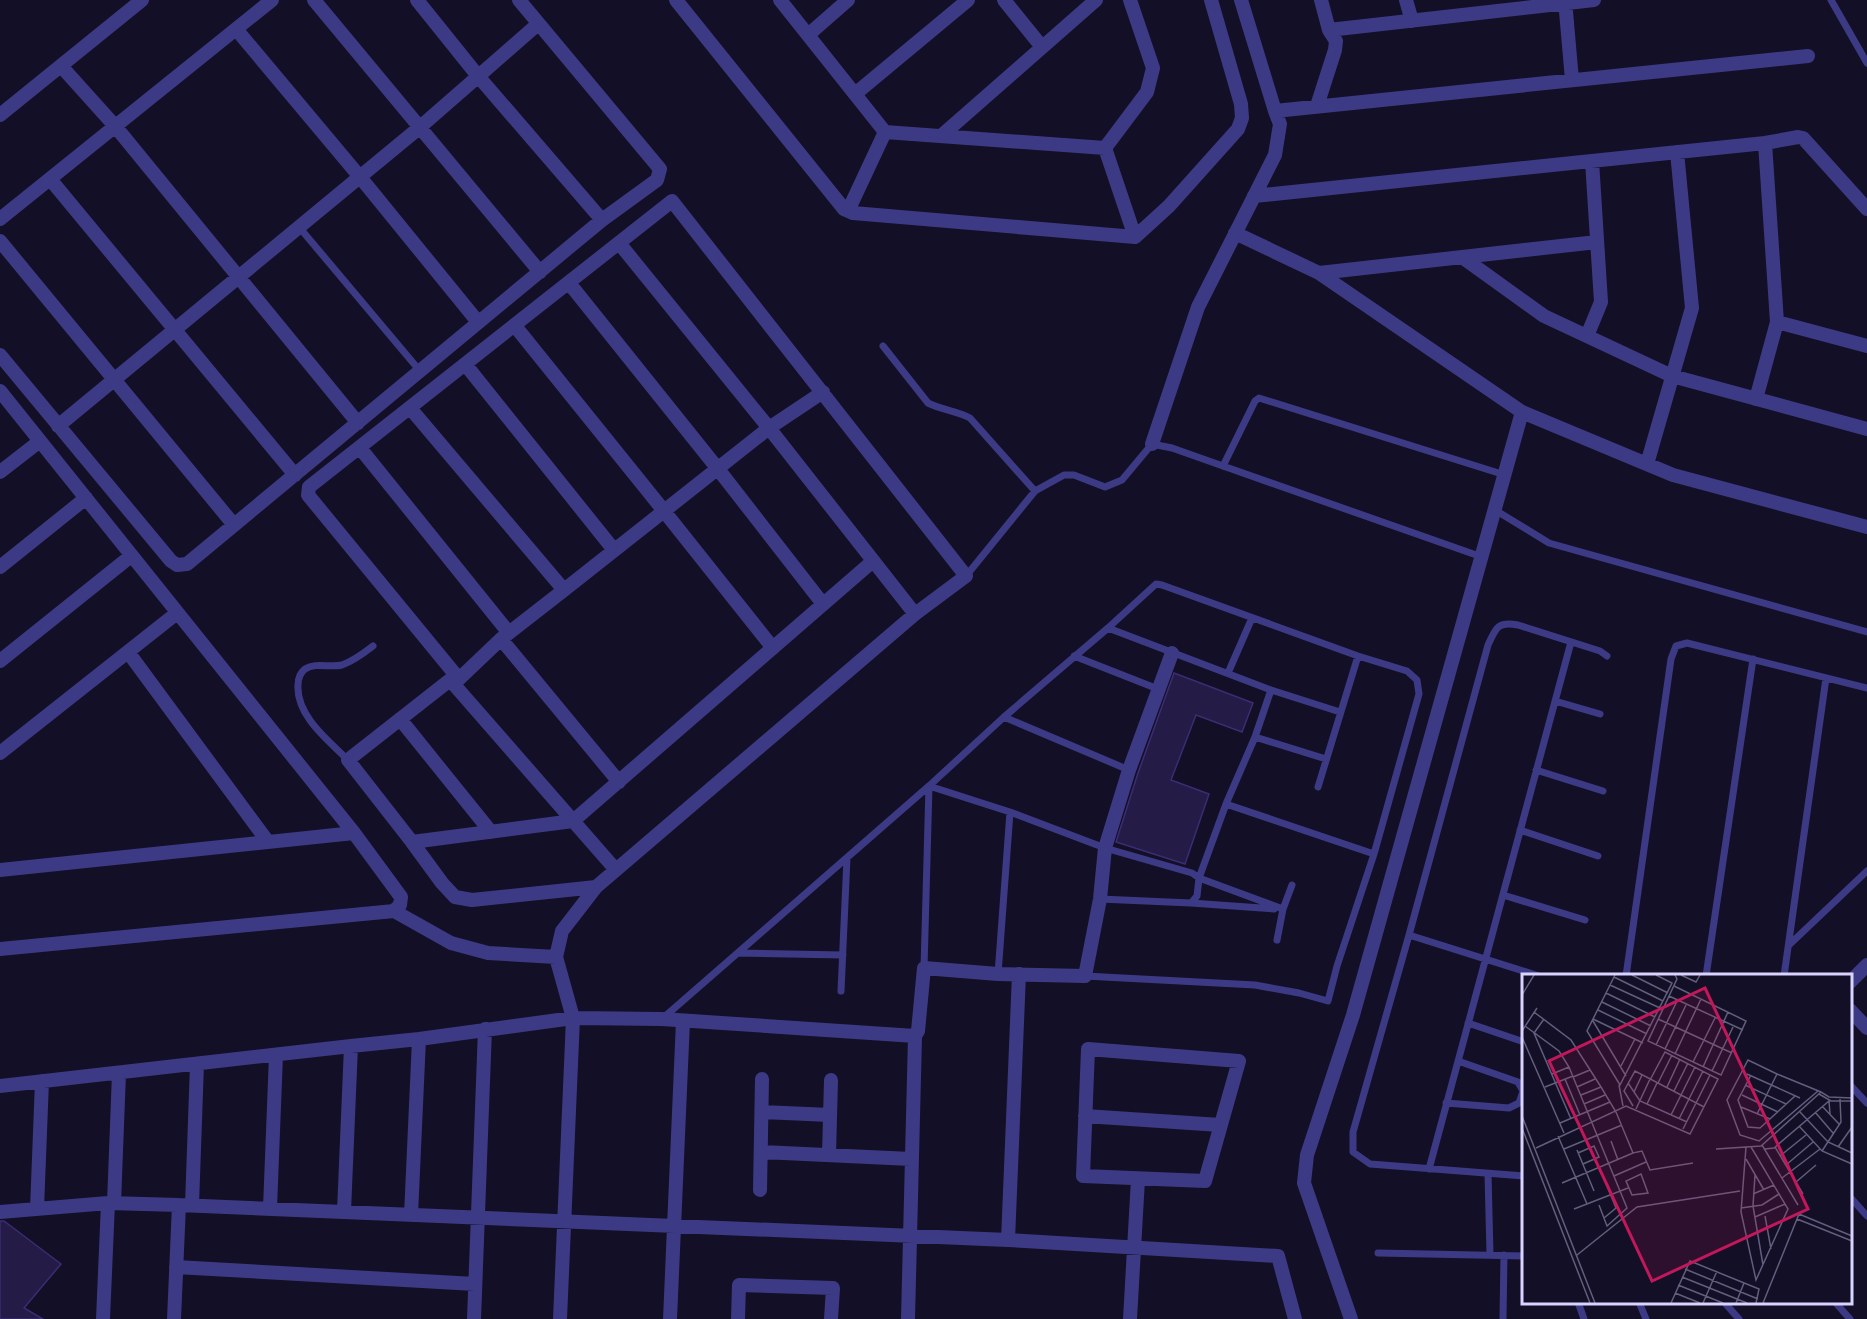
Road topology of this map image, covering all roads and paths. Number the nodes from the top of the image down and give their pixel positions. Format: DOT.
graph roads {
  1 [pos="142,0"];
  2 [pos="272,0"];
  3 [pos="314,0"];
  4 [pos="417,0"];
  5 [pos="519,0"];
  6 [pos="676,0"];
  7 [pos="780,0"];
  8 [pos="848,0"];
  9 [pos="968,0"];
  10 [pos="1004,0"];
  11 [pos="1096,0"];
  12 [pos="1130,0"];
  13 [pos="1211,0"];
  14 [pos="1241,0"];
  15 [pos="1321,0"];
  16 [pos="1406,0"];
  17 [pos="1594,0"];
  18 [pos="1831,0"];
  19 [pos="1565,2"];
  20 [pos="1489,6"];
  21 [pos="1412,21"];
  22 [pos="538,24"];
  23 [pos="236,29"];
  24 [pos="1329,30"];
  25 [pos="808,35"];
  26 [pos="1042,47"];
  27 [pos="1808,56"];
  28 [pos="1867,63"];
  29 [pos="61,66"];
  30 [pos="478,76"];
  31 [pos="1572,80"];
  32 [pos="855,94"];
  33 [pos="1317,106"];
  34 [pos="1275,111"];
  35 [pos="0,115"];
  36 [pos="115,126"];
  37 [pos="419,128"];
  38 [pos="885,132"];
  39 [pos="941,136"];
  40 [pos="1765,142"];
  41 [pos="1105,148"];
  42 [pos="1677,152"];
  43 [pos="1592,161"];
  44 [pos="360,177"];
  45 [pos="50,179"];
  46 [pos="1254,196"];
  47 [pos="1867,209"];
  48 [pos="849,212"];
  49 [pos="0,219"];
  50 [pos="602,220"];
  51 [pos="299,227"];
  52 [pos="1235,233"];
  53 [pos="1135,237"];
  54 [pos="0,242"];
  55 [pos="1597,242"];
  56 [pos="619,243"];
  57 [pos="1462,257"];
  58 [pos="540,272"];
  59 [pos="1319,273"];
  60 [pos="238,277"];
  61 [pos="569,283"];
  62 [pos="478,322"];
  63 [pos="1777,322"];
  64 [pos="514,326"];
  65 [pos="174,330"];
  66 [pos="1587,336"];
  67 [pos="883,346"];
  68 [pos="1867,346"];
  69 [pos="0,355"];
  70 [pos="465,364"];
  71 [pos="420,372"];
  72 [pos="1672,376"];
  73 [pos="113,380"];
  74 [pos="0,392"];
  75 [pos="823,392"];
  76 [pos="1756,399"];
  77 [pos="410,408"];
  78 [pos="1522,412"];
  79 [pos="358,423"];
  80 [pos="769,428"];
  81 [pos="1867,429"];
  82 [pos="61,431"];
  83 [pos="45,444"];
  84 [pos="1152,444"];
  85 [pos="350,445"];
  86 [pos="1647,464"];
  87 [pos="1223,465"];
  88 [pos="718,469"];
  89 [pos="0,472"];
  90 [pos="295,475"];
  91 [pos="1505,475"];
  92 [pos="1035,491"];
  93 [pos="86,498"];
  94 [pos="1495,510"];
  95 [pos="664,511"];
  96 [pos="234,525"];
  97 [pos="1867,527"];
  98 [pos="614,550"];
  99 [pos="132,556"];
  100 [pos="1482,557"];
  101 [pos="873,561"];
  102 [pos="0,567"];
  103 [pos="966,576"];
  104 [pos="564,590"];
  105 [pos="823,604"];
  106 [pos="177,613"];
  107 [pos="915,614"];
  108 [pos="1252,618"];
  109 [pos="1108,628"];
  110 [pos="1867,632"];
  111 [pos="505,636"];
  112 [pos="1571,642"];
  113 [pos="373,646"];
  114 [pos="772,648"];
  115 [pos="128,652"];
  116 [pos="1172,653"];
  117 [pos="1074,656"];
  118 [pos="1358,656"];
  119 [pos="1607,656"];
  120 [pos="1753,659"];
  121 [pos="0,661"];
  122 [pos="1228,673"];
  123 [pos="1826,678"];
  124 [pos="454,680"];
  125 [pos="1867,688"];
  126 [pos="1158,689"];
  127 [pos="1271,690"];
  128 [pos="1555,701"];
  129 [pos="1340,712"];
  130 [pos="1600,714"];
  131 [pos="1004,717"];
  132 [pos="399,719"];
  133 [pos="1255,737"];
  134 [pos="0,753"];
  135 [pos="1326,759"];
  136 [pos="348,760"];
  137 [pos="1129,770"];
  138 [pos="1536,770"];
  139 [pos="619,782"];
  140 [pos="929,786"];
  141 [pos="1318,787"];
  142 [pos="1603,791"];
  143 [pos="1226,804"];
  144 [pos="1010,812"];
  145 [pos="573,822"];
  146 [pos="1520,830"];
  147 [pos="491,832"];
  148 [pos="354,833"];
  149 [pos="268,842"];
  150 [pos="412,842"];
  151 [pos="1106,848"];
  152 [pos="1374,854"];
  153 [pos="1598,856"];
  154 [pos="847,858"];
  155 [pos="0,870"];
  156 [pos="616,870"];
  157 [pos="1867,872"];
  158 [pos="1199,878"];
  159 [pos="1292,885"];
  160 [pos="596,887"];
  161 [pos="1503,895"];
  162 [pos="1100,899"];
  163 [pos="1191,903"];
  164 [pos="1283,909"];
  165 [pos="394,911"];
  166 [pos="1585,920"];
  167 [pos="1409,934"];
  168 [pos="1277,940"];
  169 [pos="1788,945"];
  170 [pos="0,949"];
  171 [pos="738,953"];
  172 [pos="843,955"];
  173 [pos="556,957"];
  174 [pos="1485,958"];
  175 [pos="1867,965"];
  176 [pos="924,968"];
  177 [pos="998,974"];
  178 [pos="1019,974"];
  179 [pos="1536,974"];
  180 [pos="1626,974"];
  181 [pos="1706,974"];
  182 [pos="1784,974"];
  183 [pos="1085,976"];
  184 [pos="1852,981"];
  185 [pos="841,991"];
  186 [pos="1852,1011"];
  187 [pos="573,1018"];
  188 [pos="662,1019"];
  189 [pos="683,1021"];
  190 [pos="1468,1023"];
  191 [pos="1867,1028"];
  192 [pos="485,1029"];
  193 [pos="915,1036"];
  194 [pos="418,1039"];
  195 [pos="1522,1041"];
  196 [pos="351,1046"];
  197 [pos="276,1055"];
  198 [pos="1458,1061"];
  199 [pos="197,1064"];
  200 [pos="118,1073"];
  201 [pos="762,1079"];
  202 [pos="831,1080"];
  203 [pos="42,1081"];
  204 [pos="0,1086"];
  205 [pos="1852,1086"];
  206 [pos="1522,1089"];
  207 [pos="1522,1094"];
  208 [pos="1867,1102"];
  209 [pos="1446,1103"];
  210 [pos="762,1112"];
  211 [pos="830,1115"];
  212 [pos="1085,1116"];
  213 [pos="1220,1125"];
  214 [pos="761,1152"];
  215 [pos="829,1155"];
  216 [pos="911,1159"];
  217 [pos="1429,1169"];
  218 [pos="1488,1174"];
  219 [pos="1522,1176"];
  220 [pos="1138,1179"];
  221 [pos="760,1190"];
  222 [pos="1852,1198"];
  223 [pos="111,1203"];
  224 [pos="185,1205"];
  225 [pos="270,1208"];
  226 [pos="37,1209"];
  227 [pos="344,1211"];
  228 [pos="0,1212"];
  229 [pos="411,1215"];
  230 [pos="1867,1216"];
  231 [pos="477,1218"];
  232 [pos="564,1221"];
  233 [pos="674,1225"];
  234 [pos="909,1237"];
  235 [pos="1008,1240"];
  236 [pos="1135,1247"];
  237 [pos="1378,1253"];
  238 [pos="1490,1254"];
  239 [pos="1504,1254"];
  240 [pos="1522,1256"];
  241 [pos="176,1267"];
  242 [pos="475,1284"];
  243 [pos="1579,1304"];
  244 [pos="1640,1304"];
  245 [pos="1726,1304"];
  246 [pos="1837,1304"];
  247 [pos="103,1319"];
  248 [pos="174,1319"];
  249 [pos="474,1319"];
  250 [pos="560,1319"];
  251 [pos="670,1319"];
  252 [pos="738,1319"];
  253 [pos="831,1319"];
  254 [pos="908,1319"];
  255 [pos="1130,1319"];
  256 [pos="1295,1319"];
  257 [pos="1351,1319"];
  258 [pos="1503,1319"];
  259 [pos="1584,1319"];
  260 [pos="1646,1319"];
  261 [pos="1739,1319"];
  262 [pos="1850,1319"];
  1 -- 29 [label="street"];
  2 -- 23 [label="street"];
  3 -- 37 [label="street"];
  4 -- 30 [label="street"];
  5 -- 22 [label="street"];
  6 -- 48 [label="street"];
  7 -- 25 [label="street"];
  8 -- 25 [label="street"];
  9 -- 32 [label="street"];
  10 -- 26 [label="street"];
  11 -- 26 [label="street"];
  12 -- 41 [label="street"];
  13 -- 53 [label="street"];
  14 -- 34 [label="street"];
  15 -- 24 [label="street"];
  16 -- 21 [label="street"];
  17 -- 19 [label="street"];
  18 -- 28 [label="lane"];
  19 -- 20 [label="street"];
  19 -- 31 [label="street"];
  20 -- 21 [label="street"];
  21 -- 24 [label="street"];
  22 -- 30 [label="street"];
  22 -- 50 [label="street"];
  23 -- 36 [label="street"];
  23 -- 44 [label="street"];
  24 -- 33 [label="street"];
  25 -- 32 [label="street"];
  26 -- 39 [label="street"];
  27 -- 31 [label="street"];
  29 -- 35 [label="street"];
  29 -- 36 [label="street"];
  30 -- 37 [label="street"];
  30 -- 50 [label="street"];
  31 -- 33 [label="street"];
  32 -- 38 [label="street"];
  33 -- 34 [label="street"];
  34 -- 46 [label="street"];
  36 -- 45 [label="street"];
  36 -- 60 [label="street"];
  37 -- 44 [label="street"];
  37 -- 58 [label="street"];
  38 -- 39 [label="street"];
  38 -- 48 [label="street"];
  39 -- 41 [label="street"];
  40 -- 42 [label="street"];
  40 -- 47 [label="street"];
  40 -- 63 [label="street"];
  41 -- 53 [label="street"];
  42 -- 43 [label="street"];
  42 -- 72 [label="street"];
  43 -- 46 [label="street"];
  43 -- 55 [label="street"];
  44 -- 51 [label="street"];
  44 -- 62 [label="street"];
  45 -- 49 [label="street"];
  45 -- 65 [label="street"];
  46 -- 52 [label="street"];
  48 -- 53 [label="street"];
  50 -- 58 [label="street"];
  51 -- 60 [label="street"];
  51 -- 71 [label="lane"];
  52 -- 59 [label="street"];
  52 -- 84 [label="street"];
  54 -- 73 [label="street"];
  55 -- 57 [label="street"];
  55 -- 66 [label="street"];
  56 -- 61 [label="street"];
  56 -- 75 [label="street"];
  56 -- 80 [label="street"];
  57 -- 59 [label="street"];
  57 -- 66 [label="street"];
  58 -- 62 [label="street"];
  59 -- 78 [label="street"];
  60 -- 65 [label="street"];
  60 -- 79 [label="street"];
  61 -- 64 [label="street"];
  61 -- 88 [label="street"];
  62 -- 71 [label="street"];
  63 -- 68 [label="street"];
  63 -- 76 [label="street"];
  64 -- 70 [label="street"];
  64 -- 95 [label="street"];
  65 -- 73 [label="street"];
  65 -- 90 [label="street"];
  66 -- 72 [label="street"];
  67 -- 92 [label="lane"];
  69 -- 82 [label="street"];
  70 -- 77 [label="street"];
  70 -- 98 [label="street"];
  71 -- 79 [label="street"];
  72 -- 76 [label="street"];
  72 -- 86 [label="street"];
  73 -- 82 [label="street"];
  73 -- 96 [label="street"];
  74 -- 83 [label="street"];
  75 -- 80 [label="street"];
  75 -- 103 [label="street"];
  76 -- 81 [label="street"];
  77 -- 85 [label="street"];
  77 -- 104 [label="street"];
  78 -- 86 [label="street"];
  78 -- 91 [label="street"];
  79 -- 85 [label="street"];
  80 -- 88 [label="street"];
  80 -- 101 [label="street"];
  82 -- 83 [label="street"];
  82 -- 96 [label="street"];
  83 -- 89 [label="street"];
  83 -- 93 [label="street"];
  84 -- 87 [label="lane"];
  84 -- 92 [label="lane"];
  85 -- 90 [label="street"];
  85 -- 111 [label="street"];
  85 -- 124 [label="street"];
  86 -- 97 [label="street"];
  87 -- 91 [label="lane"];
  87 -- 100 [label="lane"];
  88 -- 95 [label="street"];
  88 -- 105 [label="street"];
  90 -- 96 [label="street"];
  91 -- 94 [label="street"];
  92 -- 103 [label="lane"];
  93 -- 99 [label="street"];
  93 -- 102 [label="street"];
  94 -- 100 [label="street"];
  94 -- 110 [label="lane"];
  95 -- 98 [label="street"];
  95 -- 114 [label="street"];
  98 -- 104 [label="street"];
  99 -- 106 [label="street"];
  99 -- 121 [label="street"];
  100 -- 257 [label="street"];
  101 -- 105 [label="street"];
  101 -- 107 [label="street"];
  103 -- 107 [label="street"];
  104 -- 111 [label="street"];
  105 -- 114 [label="street"];
  106 -- 115 [label="street"];
  106 -- 148 [label="street"];
  107 -- 156 [label="street"];
  108 -- 109 [label="lane"];
  108 -- 118 [label="lane"];
  108 -- 122 [label="lane"];
  109 -- 116 [label="lane"];
  109 -- 117 [label="lane"];
  111 -- 124 [label="street"];
  111 -- 139 [label="street"];
  112 -- 119 [label="lane"];
  112 -- 128 [label="lane"];
  112 -- 167 [label="lane"];
  113 -- 136 [label="lane"];
  114 -- 139 [label="street"];
  115 -- 134 [label="street"];
  115 -- 149 [label="street"];
  116 -- 122 [label="lane"];
  116 -- 126 [label="street"];
  117 -- 126 [label="lane"];
  117 -- 131 [label="lane"];
  118 -- 129 [label="lane"];
  118 -- 152 [label="lane"];
  120 -- 123 [label="lane"];
  120 -- 180 [label="lane"];
  120 -- 181 [label="lane"];
  122 -- 127 [label="lane"];
  123 -- 125 [label="lane"];
  123 -- 169 [label="lane"];
  124 -- 132 [label="street"];
  124 -- 145 [label="street"];
  126 -- 137 [label="street"];
  127 -- 129 [label="lane"];
  127 -- 133 [label="lane"];
  128 -- 130 [label="lane"];
  128 -- 138 [label="lane"];
  129 -- 135 [label="lane"];
  131 -- 137 [label="lane"];
  131 -- 140 [label="lane"];
  132 -- 136 [label="street"];
  132 -- 147 [label="street"];
  133 -- 135 [label="lane"];
  133 -- 143 [label="lane"];
  135 -- 141 [label="lane"];
  136 -- 150 [label="street"];
  137 -- 151 [label="street"];
  138 -- 142 [label="lane"];
  138 -- 146 [label="lane"];
  139 -- 145 [label="street"];
  140 -- 144 [label="lane"];
  140 -- 154 [label="lane"];
  140 -- 176 [label="lane"];
  143 -- 152 [label="lane"];
  143 -- 158 [label="lane"];
  144 -- 151 [label="lane"];
  144 -- 177 [label="lane"];
  145 -- 147 [label="street"];
  145 -- 156 [label="street"];
  146 -- 153 [label="lane"];
  146 -- 161 [label="lane"];
  147 -- 150 [label="street"];
  148 -- 149 [label="street"];
  148 -- 165 [label="street"];
  149 -- 155 [label="street"];
  150 -- 160 [label="street"];
  151 -- 158 [label="lane"];
  151 -- 162 [label="street"];
  152 -- 183 [label="lane"];
  154 -- 171 [label="lane"];
  154 -- 172 [label="lane"];
  156 -- 160 [label="street"];
  157 -- 169 [label="lane"];
  158 -- 163 [label="lane"];
  158 -- 164 [label="lane"];
  159 -- 164 [label="lane"];
  160 -- 173 [label="street"];
  161 -- 166 [label="lane"];
  161 -- 174 [label="lane"];
  162 -- 163 [label="lane"];
  162 -- 183 [label="street"];
  163 -- 164 [label="lane"];
  164 -- 168 [label="lane"];
  165 -- 170 [label="street"];
  165 -- 173 [label="street"];
  167 -- 174 [label="lane"];
  167 -- 217 [label="lane"];
  169 -- 182 [label="lane"];
  171 -- 172 [label="lane"];
  171 -- 188 [label="lane"];
  172 -- 185 [label="lane"];
  173 -- 187 [label="street"];
  174 -- 179 [label="lane"];
  174 -- 190 [label="lane"];
  175 -- 184 [label="street"];
  176 -- 177 [label="street"];
  176 -- 193 [label="street"];
  177 -- 178 [label="street"];
  178 -- 183 [label="street"];
  178 -- 235 [label="street"];
  186 -- 191 [label="street"];
  187 -- 188 [label="street"];
  187 -- 192 [label="street"];
  187 -- 232 [label="street"];
  188 -- 189 [label="street"];
  189 -- 193 [label="street"];
  189 -- 233 [label="street"];
  190 -- 195 [label="lane"];
  190 -- 198 [label="lane"];
  192 -- 194 [label="street"];
  192 -- 231 [label="street"];
  193 -- 216 [label="street"];
  194 -- 196 [label="street"];
  194 -- 229 [label="street"];
  196 -- 197 [label="street"];
  196 -- 227 [label="street"];
  197 -- 199 [label="street"];
  197 -- 225 [label="street"];
  198 -- 206 [label="lane"];
  198 -- 209 [label="lane"];
  199 -- 200 [label="street"];
  199 -- 224 [label="street"];
  200 -- 203 [label="street"];
  200 -- 223 [label="street"];
  201 -- 210 [label="street"];
  202 -- 211 [label="street"];
  203 -- 204 [label="street"];
  203 -- 226 [label="street"];
  205 -- 208 [label="lane"];
  207 -- 209 [label="lane"];
  209 -- 217 [label="lane"];
  210 -- 211 [label="street"];
  210 -- 214 [label="street"];
  211 -- 215 [label="street"];
  212 -- 213 [label="street"];
  212 -- 213 [label="street"];
  212 -- 220 [label="street"];
  213 -- 220 [label="street"];
  214 -- 215 [label="street"];
  214 -- 221 [label="street"];
  215 -- 216 [label="street"];
  216 -- 234 [label="street"];
  217 -- 218 [label="lane"];
  218 -- 219 [label="lane"];
  218 -- 238 [label="lane"];
  220 -- 236 [label="street"];
  222 -- 230 [label="lane"];
  223 -- 224 [label="street"];
  223 -- 226 [label="street"];
  223 -- 247 [label="street"];
  224 -- 225 [label="street"];
  224 -- 241 [label="street"];
  225 -- 227 [label="street"];
  226 -- 228 [label="street"];
  227 -- 229 [label="street"];
  229 -- 231 [label="street"];
  231 -- 232 [label="street"];
  231 -- 242 [label="street"];
  232 -- 233 [label="street"];
  232 -- 250 [label="street"];
  233 -- 234 [label="street"];
  233 -- 251 [label="street"];
  234 -- 235 [label="street"];
  234 -- 254 [label="street"];
  235 -- 236 [label="street"];
  236 -- 255 [label="street"];
  236 -- 256 [label="street"];
  237 -- 238 [label="lane"];
  238 -- 239 [label="lane"];
  239 -- 240 [label="lane"];
  239 -- 258 [label="lane"];
  241 -- 242 [label="street"];
  241 -- 248 [label="street"];
  242 -- 249 [label="street"];
  243 -- 259 [label="lane"];
  244 -- 260 [label="lane"];
  245 -- 261 [label="lane"];
  246 -- 262 [label="lane"];
  252 -- 253 [label="street"];
}
